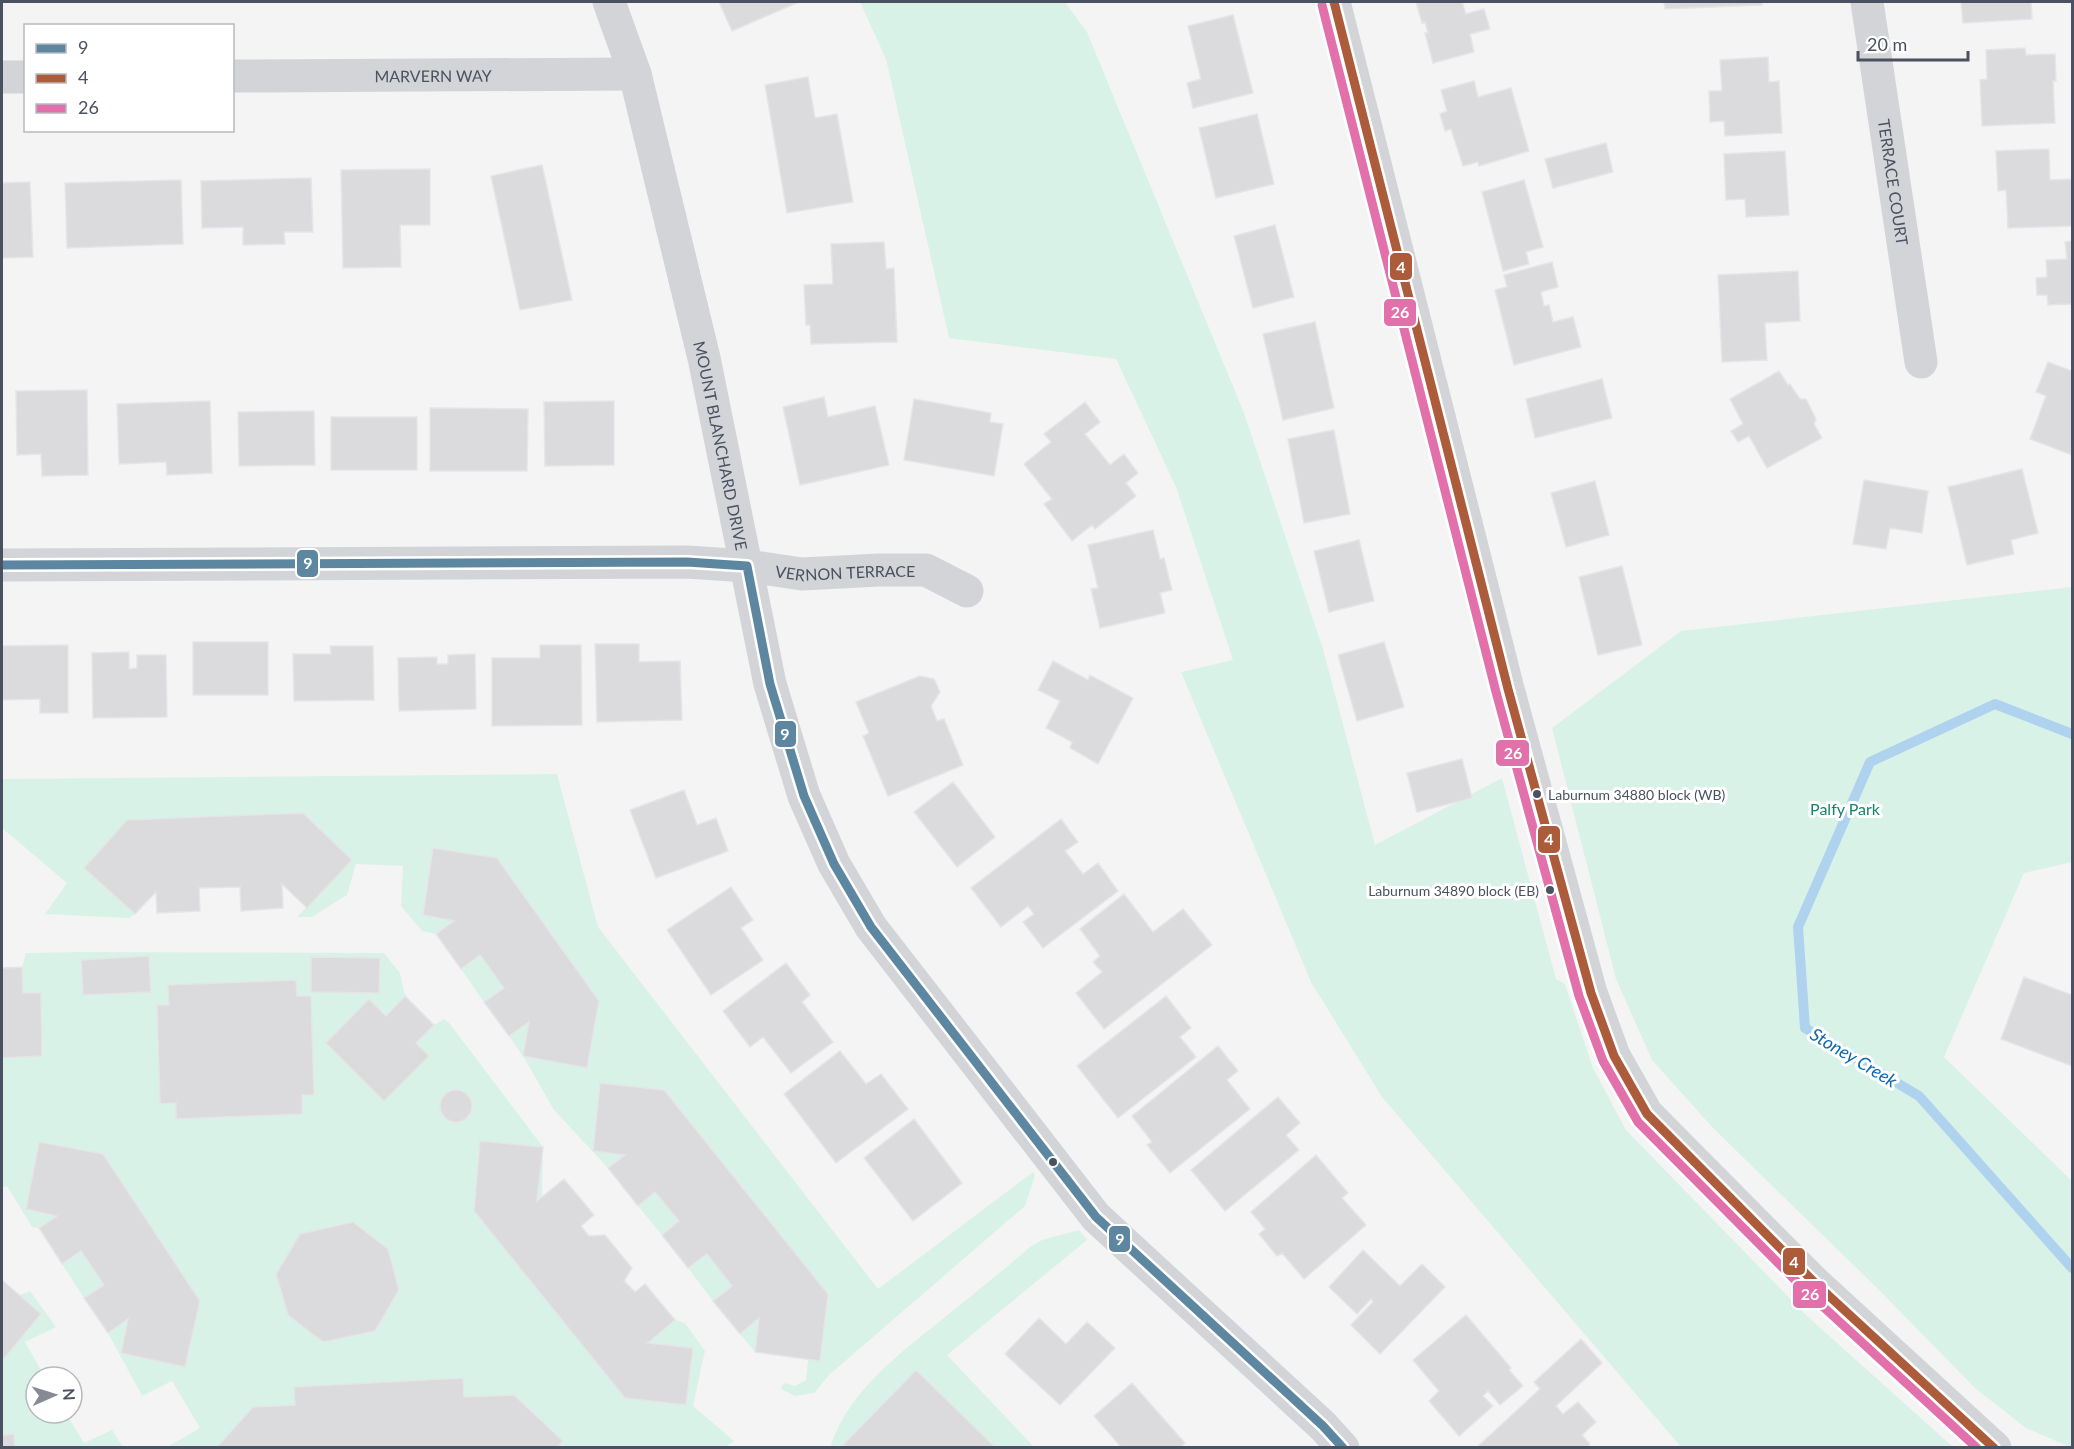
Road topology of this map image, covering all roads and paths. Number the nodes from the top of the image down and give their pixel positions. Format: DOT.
graph roads {
  1 [pos="609,2"];
  2 [pos="1334,2"];
  3 [pos="1867,2"];
  4 [pos="635,74"];
  5 [pos="234,76"];
  6 [pos="2,77"];
  7 [pos="24,77"];
  8 [pos="1921,362"];
  9 [pos="2,565"];
  10 [pos="747,566"];
  11 [pos="967,591"];
  12 [pos="1343,1448"];
  13 [pos="1995,1448"];
  1 -- 4 [label="street, MOUNT BLANCHARD DRIVE"];
  2 -- 13 [label="street"];
  3 -- 8 [label="street, TERRACE COURT"];
  4 -- 5 [label="street, MARVERN WAY"];
  4 -- 10 [label="street, MOUNT BLANCHARD DRIVE"];
  6 -- 7 [label="street"];
  9 -- 10 [label="street, VERNON TERRACE"];
  10 -- 11 [label="street, VERNON TERRACE"];
  10 -- 12 [label="street, MOUNT BLANCHARD DRIVE"];
}
